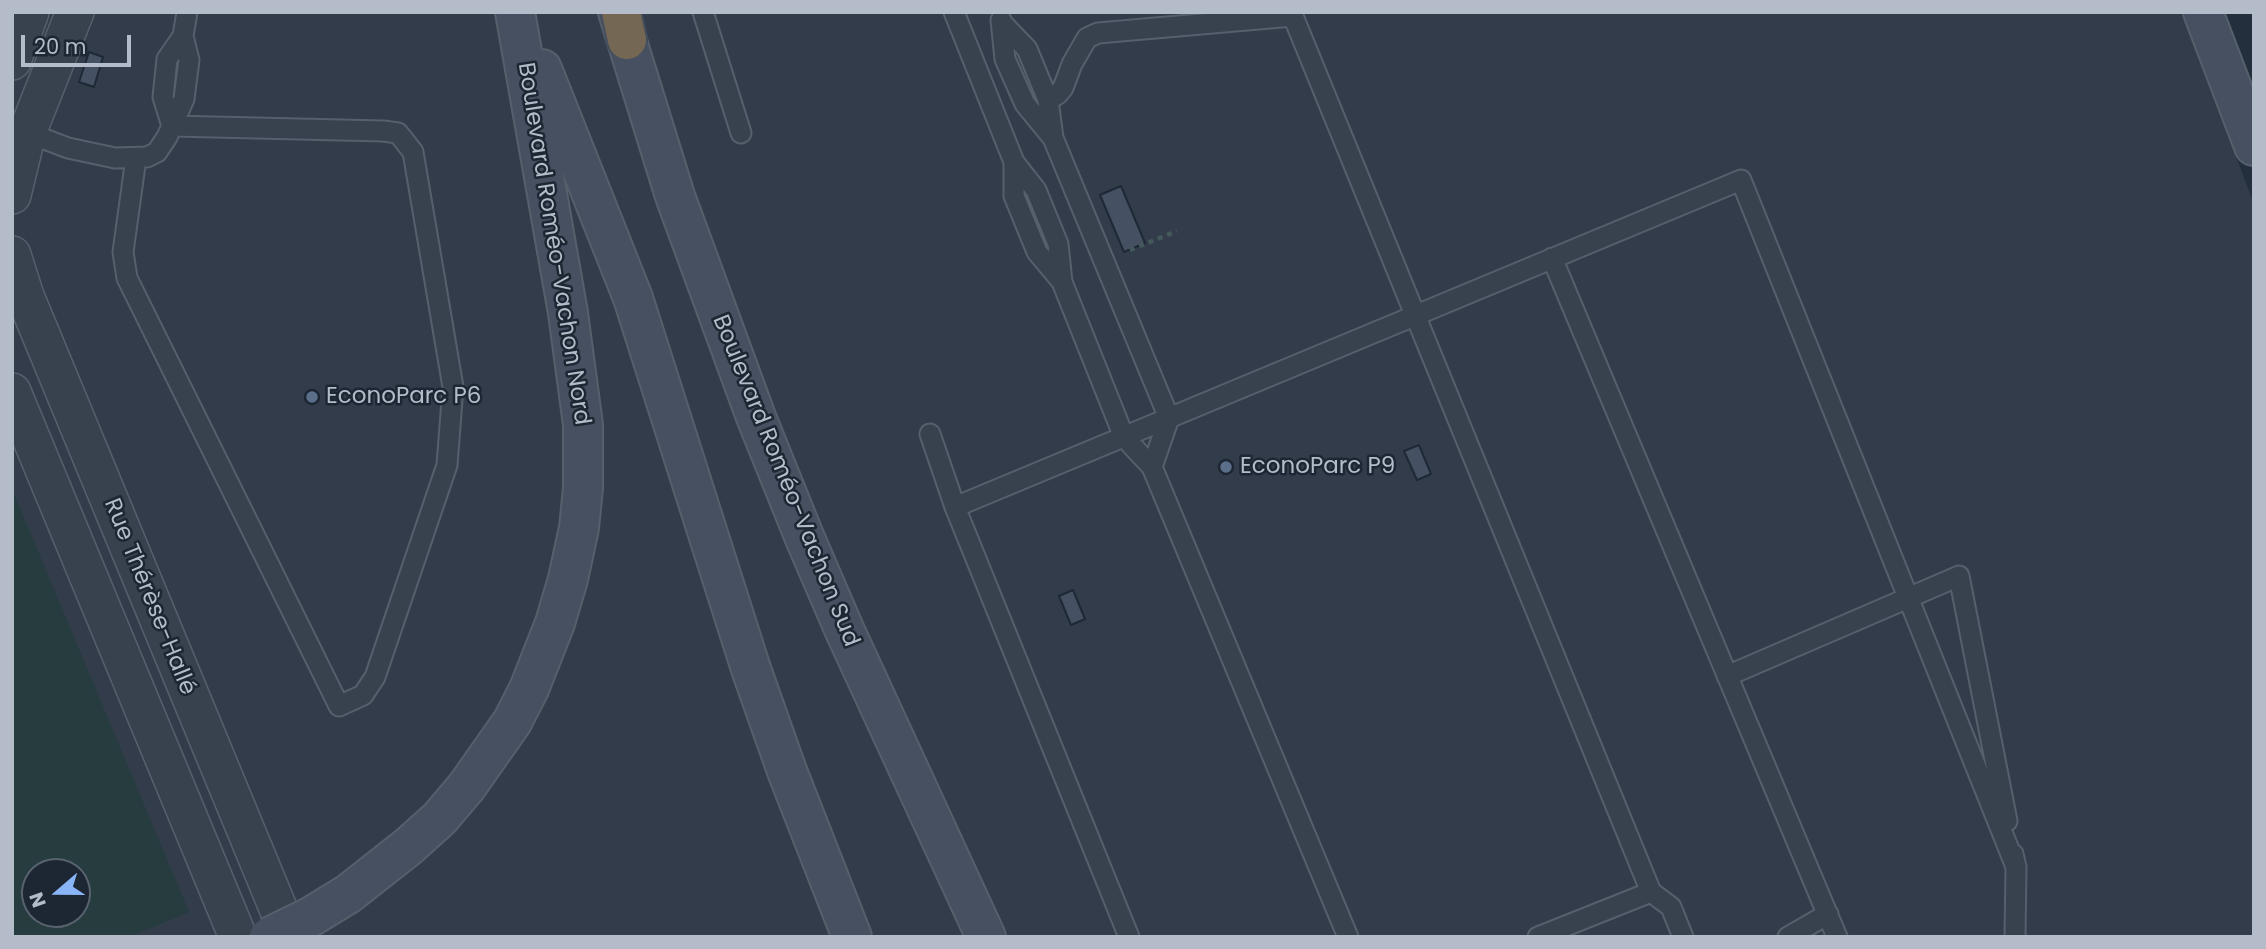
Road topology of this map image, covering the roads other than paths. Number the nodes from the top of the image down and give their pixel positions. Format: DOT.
graph roads {
  1 [pos="30,12"];
  2 [pos="75,12"];
  3 [pos="187,12"];
  4 [pos="516,12"];
  5 [pos="703,12"];
  6 [pos="954,12"];
  7 [pos="2203,12"];
  8 [pos="1000,18"];
  9 [pos="1190,18"];
  10 [pos="622,22"];
  11 [pos="529,51"];
  12 [pos="12,61"];
  13 [pos="1048,100"];
  14 [pos="172,126"];
  15 [pos="20,129"];
  16 [pos="741,133"];
  17 [pos="1053,138"];
  18 [pos="2254,146"];
  19 [pos="136,158"];
  20 [pos="12,195"];
  21 [pos="12,255"];
  22 [pos="1552,258"];
  23 [pos="1415,316"];
  24 [pos="12,392"];
  25 [pos="1169,418"];
  26 [pos="930,434"];
  27 [pos="1124,437"];
  28 [pos="1152,467"];
  29 [pos="955,507"];
  30 [pos="1908,598"];
  31 [pos="1727,676"];
  32 [pos="2016,867"];
  33 [pos="1651,892"];
  34 [pos="1828,914"];
  35 [pos="301,926"];
  36 [pos="238,937"];
  37 [pos="269,937"];
  38 [pos="852,937"];
  39 [pos="986,937"];
  40 [pos="1129,937"];
  41 [pos="1348,937"];
  42 [pos="1538,937"];
  43 [pos="1683,937"];
  44 [pos="1787,937"];
  45 [pos="1837,937"];
  46 [pos="2015,937"];
  1 -- 12 [label="street"];
  2 -- 15 [label="street"];
  3 -- 14 [label="lane"];
  4 -- 11 [label="street"];
  5 -- 16 [label="lane"];
  6 -- 27 [label="lane"];
  7 -- 18 [label="street"];
  8 -- 13 [label="lane"];
  8 -- 17 [label="lane"];
  9 -- 13 [label="lane"];
  9 -- 23 [label="lane"];
  10 -- 39 [label="street, Boulevard Roméo-Vachon Sud"];
  11 -- 35 [label="street, Boulevard Roméo-Vachon Nord"];
  11 -- 38 [label="street"];
  13 -- 17 [label="lane"];
  14 -- 19 [label="lane"];
  14 -- 19 [label="lane"];
  15 -- 19 [label="lane"];
  15 -- 20 [label="street"];
  17 -- 25 [label="lane"];
  21 -- 35 [label="street, Rue Thérèse-Hallé"];
  22 -- 23 [label="lane"];
  22 -- 30 [label="lane"];
  22 -- 31 [label="lane"];
  23 -- 25 [label="lane"];
  23 -- 33 [label="lane"];
  24 -- 36 [label="street, Rue Thérèse-Hallé"];
  25 -- 27 [label="lane"];
  25 -- 28 [label="lane"];
  26 -- 29 [label="lane"];
  27 -- 28 [label="lane"];
  27 -- 29 [label="lane"];
  28 -- 41 [label="lane"];
  29 -- 40 [label="lane"];
  30 -- 31 [label="lane"];
  30 -- 32 [label="lane"];
  30 -- 32 [label="lane"];
  31 -- 34 [label="lane"];
  32 -- 46 [label="lane"];
  33 -- 42 [label="lane"];
  33 -- 43 [label="lane"];
  34 -- 44 [label="lane"];
  34 -- 45 [label="lane"];
  35 -- 37 [label="street, Boulevard Roméo-Vachon Nord, bridge"];
}
